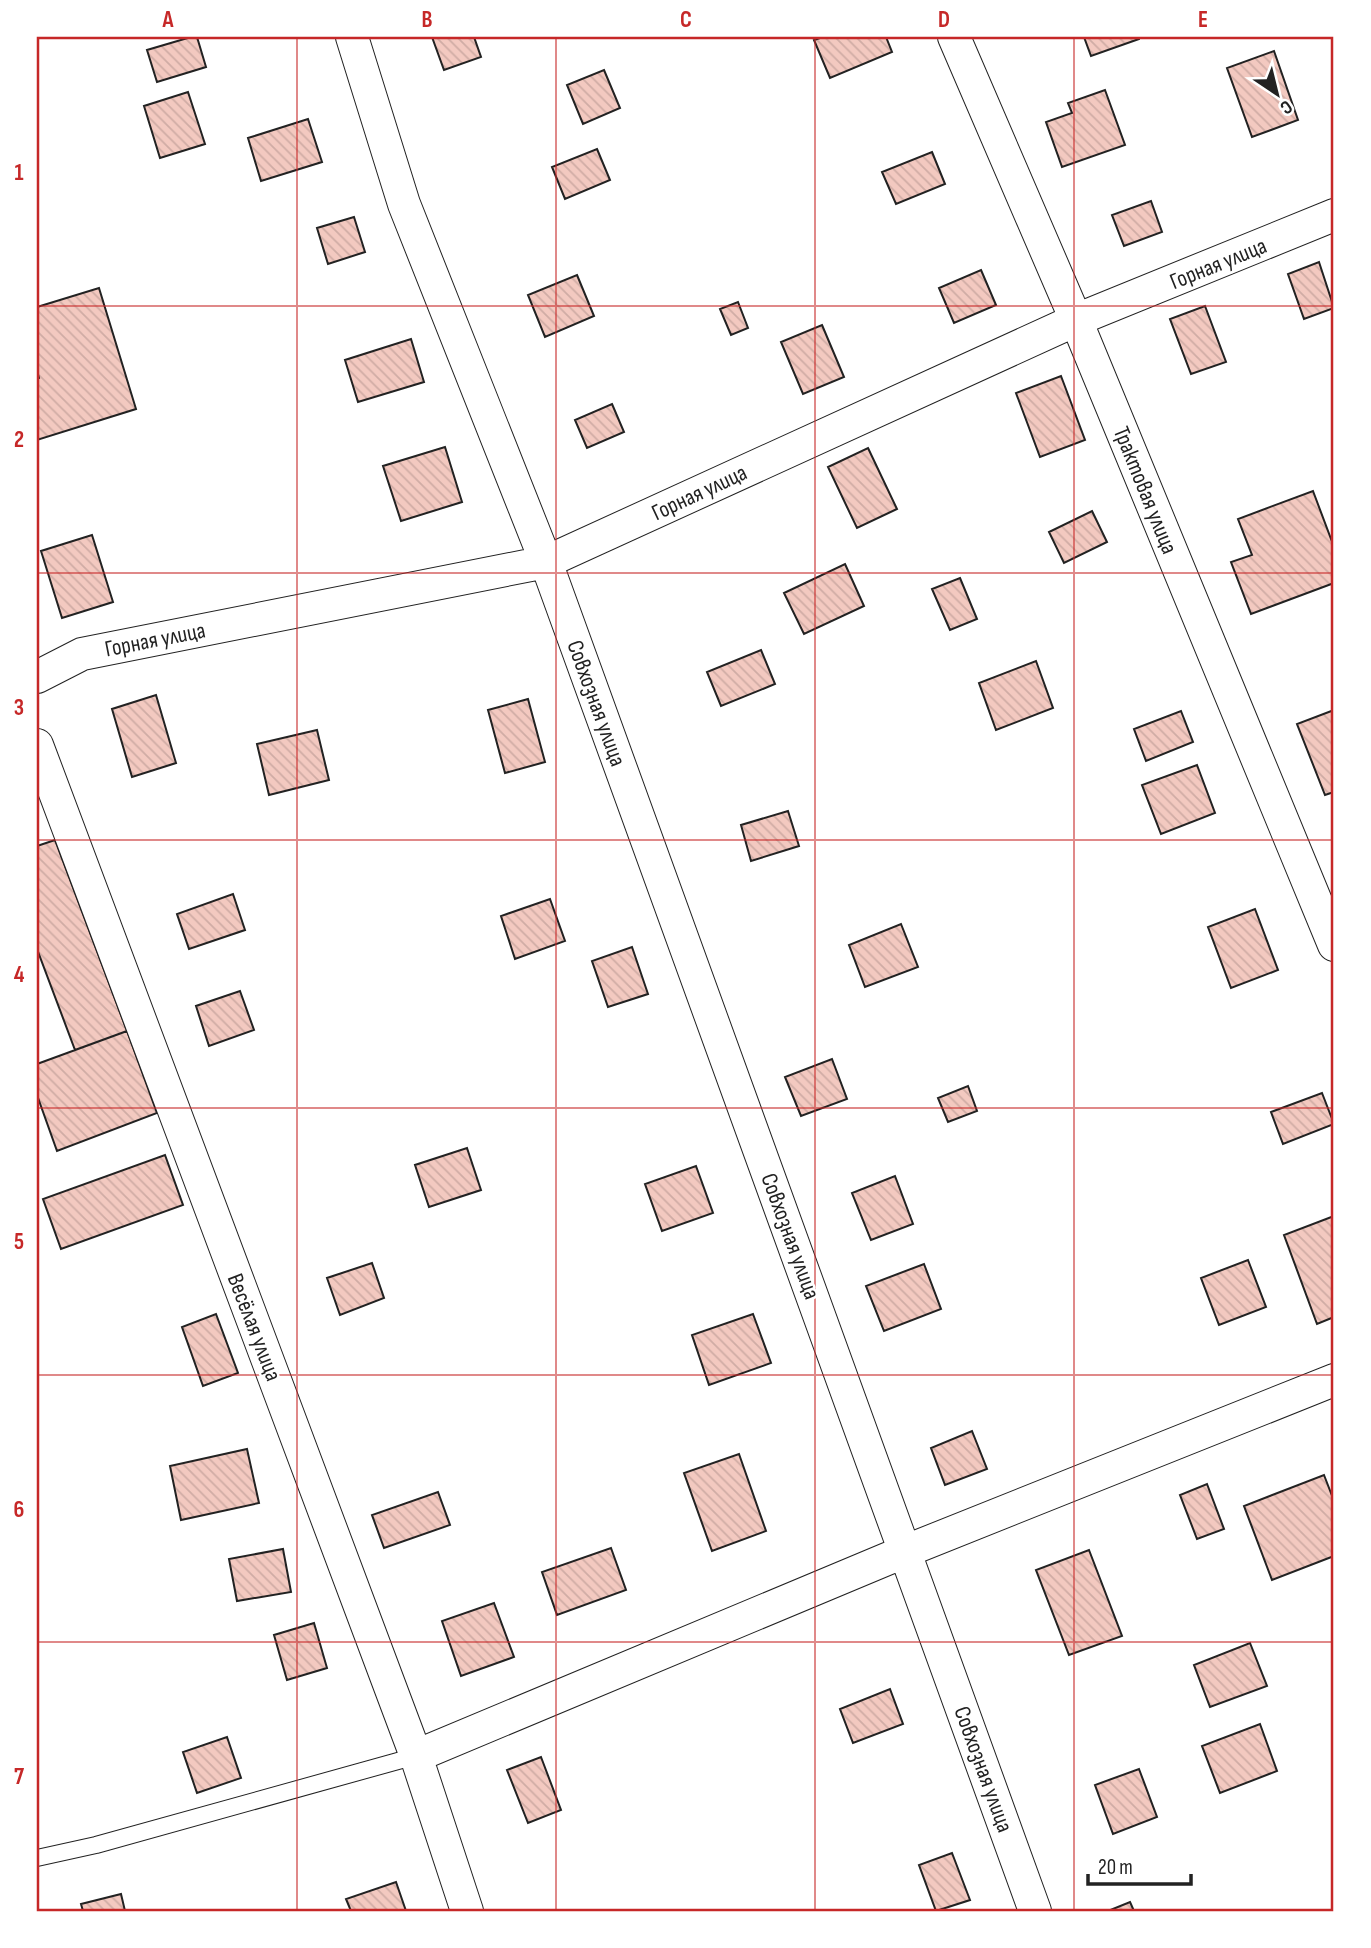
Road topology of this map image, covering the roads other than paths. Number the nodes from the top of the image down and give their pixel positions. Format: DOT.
graph roads {
  1 [pos="352,37"];
  2 [pos="954,37"];
  3 [pos="1334,215"];
  4 [pos="1076,320"];
  5 [pos="546,562"];
  6 [pos="37,677"];
  7 [pos="37,746"];
  8 [pos="1334,945"];
  9 [pos="1334,1380"];
  10 [pos="906,1551"];
  11 [pos="416,1756"];
  12 [pos="37,1858"];
  13 [pos="467,1911"];
  14 [pos="1035,1911"];
  1 -- 5 [label="street, Совхозная улица"];
  2 -- 4 [label="street, Трактовая улица"];
  3 -- 4 [label="street, Горная улица"];
  4 -- 5 [label="street, Горная улица"];
  4 -- 8 [label="street, Трактовая улица"];
  5 -- 6 [label="street, Горная улица"];
  5 -- 10 [label="street, Совхозная улица"];
  7 -- 11 [label="street, Весёлая улица"];
  9 -- 10 [label="street"];
  10 -- 11 [label="street"];
  10 -- 14 [label="street, Совхозная улица"];
  11 -- 12 [label="lane"];
  11 -- 13 [label="street, Весёлая улица"];
}
